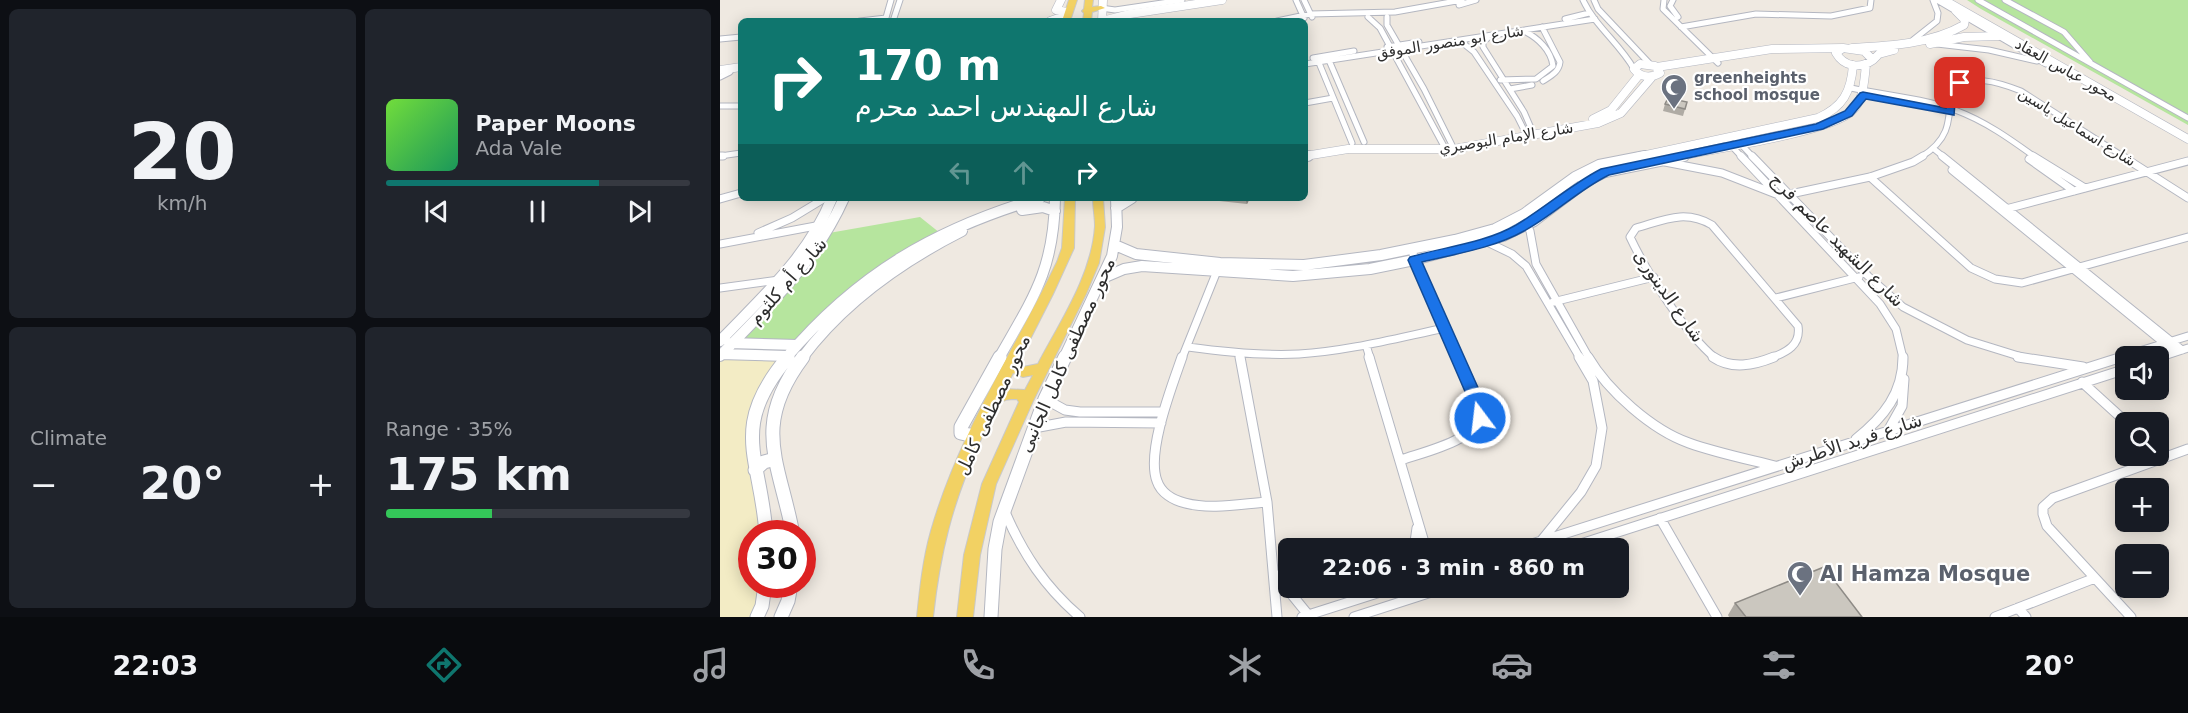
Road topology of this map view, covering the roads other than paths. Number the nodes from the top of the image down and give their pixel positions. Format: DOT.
graph roads {
  1 [pos="900,0"];
  2 [pos="1061,0"];
  3 [pos="1073,0"];
  4 [pos="1089,0"];
  5 [pos="1182,0"];
  6 [pos="1203,0"];
  7 [pos="1222,0"];
  8 [pos="1296,0"];
  9 [pos="1304,0"];
  10 [pos="1462,0"];
  11 [pos="1476,0"];
  12 [pos="1583,0"];
  13 [pos="1594,0"];
  14 [pos="1664,0"];
  15 [pos="1673,0"];
  16 [pos="1865,0"];
  17 [pos="1871,0"];
  18 [pos="1935,0"];
  19 [pos="1944,0"];
  20 [pos="1955,0"];
  21 [pos="1978,0"];
  22 [pos="2005,0"];
  23 [pos="890,1"];
  24 [pos="1102,4"];
  25 [pos="1958,10"];
  26 [pos="1086,11"];
  27 [pos="1589,13"];
  28 [pos="1755,13"];
  29 [pos="1067,16"];
  30 [pos="1311,16"];
  31 [pos="1387,16"];
  32 [pos="1304,17"];
  33 [pos="1368,17"];
  34 [pos="885,18"];
  35 [pos="894,18"];
  36 [pos="1087,18"];
  37 [pos="1114,18"];
  38 [pos="1297,18"];
  39 [pos="1595,19"];
  40 [pos="1682,25"];
  41 [pos="1531,27"];
  42 [pos="1542,27"];
  43 [pos="1523,30"];
  44 [pos="1494,34"];
  45 [pos="1999,36"];
  46 [pos="738,37"];
  47 [pos="1466,37"];
  48 [pos="720,39"];
  49 [pos="1913,40"];
  50 [pos="1451,42"];
  51 [pos="1932,43"];
  52 [pos="1400,47"];
  53 [pos="1852,48"];
  54 [pos="1391,49"];
  55 [pos="2025,49"];
  56 [pos="1839,50"];
  57 [pos="1328,58"];
  58 [pos="1308,59"];
  59 [pos="1317,60"];
  60 [pos="1718,60"];
  61 [pos="1869,62"];
  62 [pos="1308,63"];
  63 [pos="2046,64"];
  64 [pos="1853,65"];
  65 [pos="2093,65"];
  66 [pos="738,70"];
  67 [pos="738,70"];
  68 [pos="1655,70"];
  69 [pos="1637,72"];
  70 [pos="720,74"];
  71 [pos="1493,80"];
  72 [pos="1504,81"];
  73 [pos="1510,89"];
  74 [pos="1850,90"];
  75 [pos="1864,93"];
  76 [pos="1333,98"];
  77 [pos="1308,102"];
  78 [pos="720,106"];
  79 [pos="738,106"];
  80 [pos="1951,110"];
  81 [pos="2142,110"];
  82 [pos="2188,118"];
  83 [pos="2167,124"];
  84 [pos="1530,133"];
  85 [pos="2188,133"];
  86 [pos="2188,139"];
  87 [pos="1732,141"];
  88 [pos="1364,142"];
  89 [pos="1352,143"];
  90 [pos="1448,146"];
  91 [pos="2188,146"];
  92 [pos="1308,149"];
  93 [pos="1932,150"];
  94 [pos="738,153"];
  95 [pos="720,156"];
  96 [pos="1308,156"];
  97 [pos="1657,161"];
  98 [pos="2188,161"];
  99 [pos="2148,172"];
  100 [pos="1870,177"];
  101 [pos="2085,188"];
  102 [pos="2074,191"];
  103 [pos="738,194"];
  104 [pos="1785,195"];
  105 [pos="2188,198"];
  106 [pos="720,200"];
  107 [pos="820,201"];
  108 [pos="831,201"];
  109 [pos="843,201"];
  110 [pos="1037,201"];
  111 [pos="1055,201"];
  112 [pos="1070,201"];
  113 [pos="1098,201"];
  114 [pos="1116,203"];
  115 [pos="2005,210"];
  116 [pos="1055,211"];
  117 [pos="1519,217"];
  118 [pos="821,225"];
  119 [pos="1527,225"];
  120 [pos="1476,235"];
  121 [pos="2188,237"];
  122 [pos="740,240"];
  123 [pos="1485,242"];
  124 [pos="720,244"];
  125 [pos="1115,245"];
  126 [pos="1411,249"];
  127 [pos="1414,260"];
  128 [pos="1531,265"];
  129 [pos="1219,267"];
  130 [pos="2076,268"];
  131 [pos="1867,275"];
  132 [pos="1654,277"];
  133 [pos="1855,277"];
  134 [pos="1103,278"];
  135 [pos="792,279"];
  136 [pos="780,280"];
  137 [pos="720,288"];
  138 [pos="1776,298"];
  139 [pos="1552,302"];
  140 [pos="1445,328"];
  141 [pos="2188,336"];
  142 [pos="733,342"];
  143 [pos="2167,342"];
  144 [pos="797,345"];
  145 [pos="1366,345"];
  146 [pos="1188,347"];
  147 [pos="720,350"];
  148 [pos="2182,350"];
  149 [pos="1239,354"];
  150 [pos="787,356"];
  151 [pos="1010,367"];
  152 [pos="2087,367"];
  153 [pos="1042,368"];
  154 [pos="1591,370"];
  155 [pos="2115,372"];
  156 [pos="1902,373"];
  157 [pos="2082,382"];
  158 [pos="1045,399"];
  159 [pos="993,401"];
  160 [pos="1026,401"];
  161 [pos="1163,412"];
  162 [pos="2115,412"];
  163 [pos="1161,423"];
  164 [pos="1033,428"];
  165 [pos="1888,431"];
  166 [pos="974,436"];
  167 [pos="1897,442"];
  168 [pos="1849,443"];
  169 [pos="2188,449"];
  170 [pos="774,453"];
  171 [pos="2169,453"];
  172 [pos="1401,460"];
  173 [pos="753,464"];
  174 [pos="1776,466"];
  175 [pos="2132,466"];
  176 [pos="1712,487"];
  177 [pos="1719,499"];
  178 [pos="1267,502"];
  179 [pos="1004,510"];
  180 [pos="1660,518"];
  181 [pos="766,520"];
  182 [pos="791,520"];
  183 [pos="1417,523"];
  184 [pos="1415,538"];
  185 [pos="1422,538"];
  186 [pos="1543,538"];
  187 [pos="1550,538"];
  188 [pos="1599,538"];
  189 [pos="1275,574"];
  190 [pos="2095,578"];
  191 [pos="763,598"];
  192 [pos="789,598"];
  193 [pos="1362,598"];
  194 [pos="1412,598"];
  195 [pos="2018,608"];
  196 [pos="1307,616"];
  197 [pos="757,617"];
  198 [pos="781,617"];
  199 [pos="925,617"];
  200 [pos="965,617"];
  201 [pos="991,617"];
  202 [pos="1080,617"];
  203 [pos="1277,617"];
  204 [pos="1354,617"];
  205 [pos="1717,617"];
  206 [pos="1995,617"];
  207 [pos="2026,617"];
  208 [pos="2131,617"];
  1 -- 23 [label="street"];
  1 -- 35 [label="street"];
  2 -- 29 [label="street"];
  3 -- 29 [label="main road"];
  4 -- 26 [label="main road"];
  5 -- 24 [label="street"];
  6 -- 24 [label="street"];
  7 -- 37 [label="street"];
  8 -- 32 [label="street"];
  9 -- 30 [label="street"];
  10 -- 30 [label="street"];
  11 -- 31 [label="street"];
  12 -- 27 [label="street"];
  13 -- 68 [label="street"];
  14 -- 40 [label="street"];
  15 -- 40 [label="street"];
  16 -- 28 [label="street"];
  17 -- 28 [label="street"];
  18 -- 25 [label="street"];
  18 -- 49 [label="street"];
  19 -- 25 [label="street, محور عباس العقاد"];
  20 -- 81 [label="street, محور عباس العقاد"];
  21 -- 65 [label="street"];
  22 -- 65 [label="street"];
  23 -- 34 [label="street"];
  24 -- 26 [label="main road"];
  25 -- 45 [label="street"];
  25 -- 49 [label="street"];
  25 -- 55 [label="street, محور عباس العقاد"];
  26 -- 36 [label="main road"];
  27 -- 39 [label="street"];
  27 -- 41 [label="street, شارع ابو منصور الموفق"];
  28 -- 40 [label="street"];
  30 -- 32 [label="street"];
  30 -- 33 [label="street"];
  31 -- 33 [label="street"];
  31 -- 52 [label="street"];
  32 -- 38 [label="street"];
  33 -- 54 [label="street"];
  39 -- 42 [label="street, شارع ابو منصور الموفق"];
  39 -- 69 [label="street"];
  40 -- 60 [label="street"];
  41 -- 42 [label="street, شارع ابو منصور الموفق"];
  41 -- 43 [label="street, شارع ابو منصور الموفق"];
  41 -- 47 [label="street, شارع ابو منصور الموفق"];
  42 -- 73 [label="street"];
  43 -- 44 [label="street, شارع ابو منصور الموفق"];
  43 -- 72 [label="street"];
  44 -- 47 [label="street, شارع ابو منصور الموفق"];
  44 -- 72 [label="street"];
  45 -- 51 [label="street"];
  45 -- 55 [label="street"];
  46 -- 48 [label="street"];
  47 -- 50 [label="street, شارع ابو منصور الموفق"];
  47 -- 52 [label="street, شارع ابو منصور الموفق"];
  49 -- 53 [label="street"];
  50 -- 52 [label="street, شارع ابو منصور الموفق"];
  50 -- 71 [label="street"];
  51 -- 61 [label="street"];
  51 -- 63 [label="street"];
  52 -- 54 [label="street, شارع ابو منصور الموفق"];
  52 -- 90 [label="street"];
  53 -- 56 [label="street"];
  53 -- 61 [label="street"];
  54 -- 57 [label="street, شارع ابو منصور الموفق"];
  54 -- 90 [label="street"];
  55 -- 63 [label="street"];
  55 -- 81 [label="street, محور عباس العقاد"];
  56 -- 60 [label="street"];
  56 -- 64 [label="street"];
  57 -- 59 [label="street, شارع ابو منصور الموفق"];
  57 -- 88 [label="street"];
  58 -- 59 [label="street, شارع ابو منصور الموفق"];
  59 -- 62 [label="street, شارع ابو منصور الموفق"];
  59 -- 76 [label="street"];
  60 -- 68 [label="street"];
  61 -- 64 [label="street"];
  61 -- 75 [label="street"];
  63 -- 91 [label="street"];
  64 -- 74 [label="street"];
  65 -- 82 [label="street"];
  66 -- 70 [label="street"];
  67 -- 70 [label="street"];
  68 -- 69 [label="street"];
  68 -- 69 [label="street"];
  68 -- 84 [label="street, شارع الإمام البوصيري"];
  69 -- 84 [label="street, شارع الإمام البوصيري"];
  71 -- 72 [label="street"];
  71 -- 84 [label="street"];
  72 -- 73 [label="street"];
  73 -- 84 [label="street"];
  74 -- 75 [label="street"];
  74 -- 87 [label="street"];
  75 -- 80 [label="street"];
  75 -- 87 [label="street"];
  76 -- 77 [label="street"];
  76 -- 89 [label="street"];
  78 -- 79 [label="street"];
  80 -- 93 [label="street, شارع اسماعيل ياسين"];
  80 -- 99 [label="street, شارع اسماعيل ياسين"];
  80 -- 101 [label="street"];
  80 -- 102 [label="street"];
  81 -- 83 [label="street, محور عباس العقاد"];
  83 -- 85 [label="street, محور عباس العقاد"];
  83 -- 86 [label="street, محور عباس العقاد"];
  84 -- 90 [label="street, شارع الإمام البوصيري"];
  87 -- 97 [label="street"];
  87 -- 104 [label="street, شارع الشهيد عاصم فرج"];
  87 -- 117 [label="street"];
  88 -- 89 [label="street, شارع الإمام البوصيري"];
  88 -- 90 [label="street, شارع الإمام البوصيري"];
  89 -- 92 [label="street, شارع الإمام البوصيري"];
  90 -- 96 [label="street, شارع الإمام البوصيري"];
  93 -- 100 [label="street"];
  93 -- 115 [label="street"];
  94 -- 95 [label="street"];
  97 -- 104 [label="street"];
  97 -- 119 [label="street"];
  98 -- 99 [label="street"];
  99 -- 101 [label="street"];
  99 -- 105 [label="street, شارع اسماعيل ياسين"];
  100 -- 104 [label="street"];
  100 -- 130 [label="street"];
  101 -- 102 [label="street"];
  102 -- 115 [label="street"];
  103 -- 106 [label="street"];
  104 -- 131 [label="street, شارع الشهيد عاصم فرج"];
  104 -- 133 [label="street, شارع الشهيد عاصم فرج"];
  107 -- 122 [label="street"];
  108 -- 118 [label="street, شارع أم كلثوم"];
  109 -- 135 [label="street, شارع أم كلثوم"];
  110 -- 116 [label="street"];
  110 -- 144 [label="street"];
  110 -- 170 [label="street"];
  111 -- 116 [label="street"];
  112 -- 151 [label="main road, محور مصطفى كامل"];
  113 -- 153 [label="main road, محور مصطفى كامل"];
  114 -- 125 [label="street, محور مصطفى كامل الجانبى"];
  115 -- 130 [label="street"];
  116 -- 166 [label="street"];
  117 -- 119 [label="street"];
  117 -- 120 [label="street"];
  118 -- 122 [label="street"];
  118 -- 136 [label="street, شارع أم كلثوم"];
  119 -- 123 [label="street"];
  119 -- 128 [label="street"];
  120 -- 123 [label="street"];
  120 -- 126 [label="street"];
  121 -- 130 [label="street"];
  122 -- 124 [label="street"];
  123 -- 127 [label="street"];
  123 -- 128 [label="street"];
  125 -- 129 [label="street"];
  125 -- 134 [label="street, محور مصطفى كامل الجانبى"];
  126 -- 127 [label="street"];
  126 -- 129 [label="street"];
  127 -- 129 [label="street"];
  127 -- 140 [label="street"];
  128 -- 139 [label="street"];
  129 -- 134 [label="street"];
  129 -- 146 [label="street"];
  130 -- 143 [label="street"];
  131 -- 133 [label="street"];
  131 -- 152 [label="street, شارع الشهيد عاصم فرج"];
  132 -- 138 [label="street, شارع الدينورى"];
  132 -- 138 [label="street, شارع الدينورى"];
  132 -- 139 [label="street"];
  133 -- 138 [label="street"];
  133 -- 156 [label="street, شارع الشهيد عاصم فرج"];
  134 -- 158 [label="street, محور مصطفى كامل الجانبى"];
  135 -- 136 [label="street"];
  135 -- 142 [label="street, شارع أم كلثوم"];
  136 -- 137 [label="street"];
  136 -- 147 [label="street, شارع أم كلثوم"];
  139 -- 154 [label="street"];
  140 -- 145 [label="street"];
  140 -- 172 [label="street"];
  141 -- 143 [label="street, شارع فريد الأطرش"];
  142 -- 144 [label="street"];
  142 -- 147 [label="street"];
  143 -- 148 [label="street"];
  143 -- 152 [label="street, شارع فريد الأطرش"];
  144 -- 150 [label="street"];
  145 -- 149 [label="street"];
  145 -- 172 [label="street"];
  146 -- 149 [label="street"];
  146 -- 161 [label="street"];
  147 -- 150 [label="street"];
  149 -- 178 [label="street"];
  150 -- 173 [label="street"];
  151 -- 153 [label="main road"];
  151 -- 159 [label="main road, محور مصطفى كامل"];
  152 -- 165 [label="street, شارع فريد الأطرش"];
  153 -- 160 [label="main road, محور مصطفى كامل"];
  154 -- 174 [label="street"];
  154 -- 186 [label="street"];
  155 -- 157 [label="street, شارع فريد الأطرش"];
  156 -- 165 [label="street"];
  156 -- 168 [label="street, شارع الشهيد عاصم فرج"];
  157 -- 162 [label="street"];
  157 -- 167 [label="street, شارع فريد الأطرش"];
  158 -- 161 [label="street"];
  158 -- 164 [label="street, محور مصطفى كامل الجانبى"];
  159 -- 160 [label="main road"];
  159 -- 166 [label="main road, محور مصطفى كامل"];
  160 -- 200 [label="main road, محور مصطفى كامل"];
  161 -- 163 [label="street"];
  163 -- 164 [label="street"];
  163 -- 178 [label="street"];
  164 -- 179 [label="street, محور مصطفى كامل الجانبى"];
  165 -- 167 [label="street"];
  165 -- 168 [label="street, شارع فريد الأطرش"];
  166 -- 199 [label="main road, محور مصطفى كامل"];
  167 -- 177 [label="street, شارع فريد الأطرش"];
  168 -- 174 [label="street, شارع فريد الأطرش"];
  169 -- 171 [label="street"];
  170 -- 173 [label="street"];
  170 -- 182 [label="street"];
  172 -- 183 [label="street"];
  173 -- 181 [label="street"];
  174 -- 176 [label="street, شارع فريد الأطرش"];
  175 -- 190 [label="street"];
  176 -- 177 [label="street"];
  176 -- 187 [label="street, شارع فريد الأطرش"];
  177 -- 180 [label="street, شارع فريد الأطرش"];
  178 -- 189 [label="street"];
  179 -- 201 [label="street, محور مصطفى كامل الجانبى"];
  179 -- 202 [label="street"];
  180 -- 188 [label="street, شارع فريد الأطرش"];
  180 -- 205 [label="street"];
  183 -- 184 [label="street"];
  183 -- 185 [label="street"];
  189 -- 196 [label="street"];
  189 -- 203 [label="street"];
  190 -- 195 [label="street"];
  190 -- 208 [label="street"];
  191 -- 197 [label="street"];
  192 -- 198 [label="street"];
  193 -- 196 [label="street"];
  194 -- 204 [label="street"];
  195 -- 206 [label="street"];
  195 -- 207 [label="street"];
}
